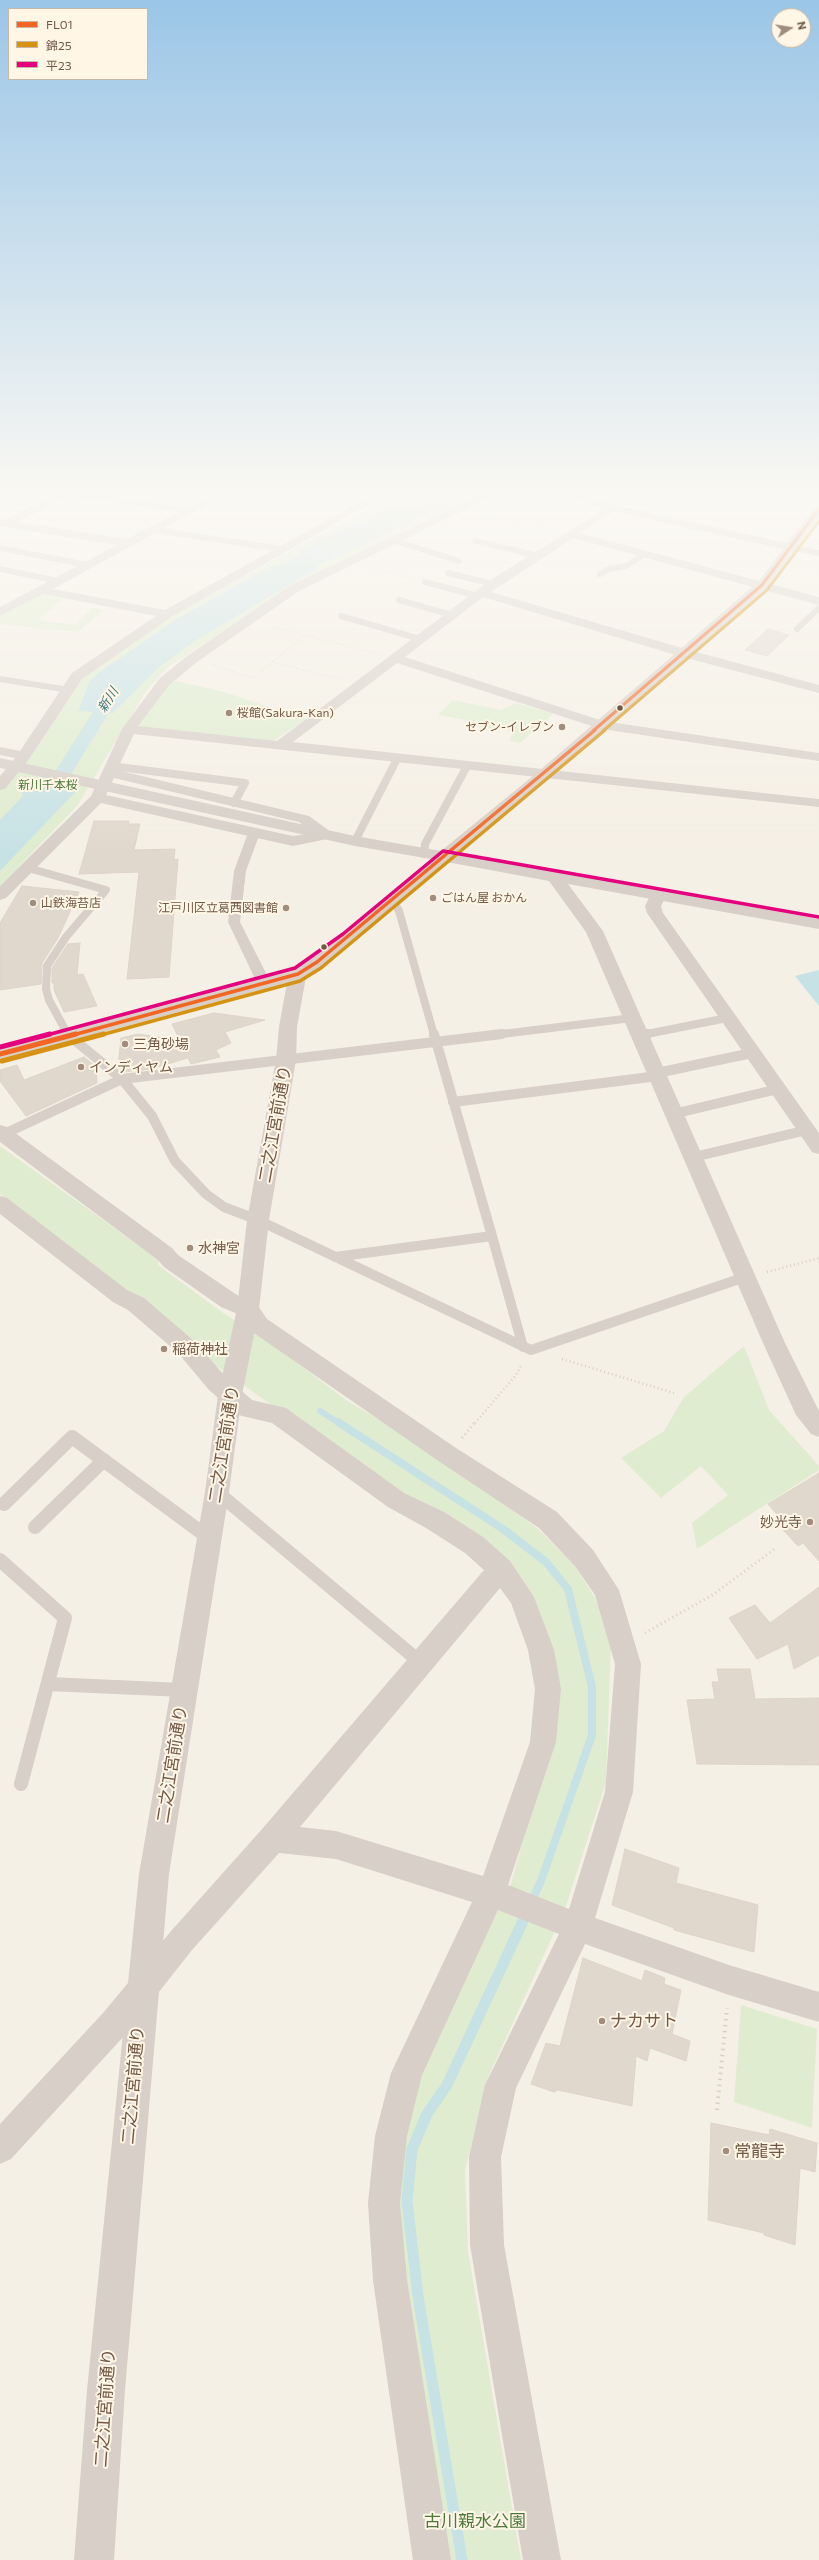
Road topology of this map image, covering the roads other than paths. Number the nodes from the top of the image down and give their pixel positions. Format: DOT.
graph roads {
  1 [pos="257,613"];
  2 [pos="447,613"];
  3 [pos="547,613"];
  4 [pos="729,613"];
  5 [pos="813,613"];
  6 [pos="166,614"];
  7 [pos="452,615"];
  8 [pos="341,616"];
  9 [pos="797,628"];
  10 [pos="420,639"];
  11 [pos="684,653"];
  12 [pos="394,658"];
  13 [pos="0,679"];
  14 [pos="819,689"];
  15 [pos="69,690"];
  16 [pos="601,725"];
  17 [pos="129,729"];
  18 [pos="279,746"];
  19 [pos="0,750"];
  20 [pos="24,756"];
  21 [pos="819,757"];
  22 [pos="397,759"];
  23 [pos="0,763"];
  24 [pos="467,766"];
  25 [pos="110,769"];
  26 [pos="544,774"];
  27 [pos="3,779"];
  28 [pos="98,798"];
  29 [pos="234,803"];
  30 [pos="819,803"];
  31 [pos="254,833"];
  32 [pos="327,835"];
  33 [pos="355,841"];
  34 [pos="424,854"];
  35 [pos="444,858"];
  36 [pos="28,868"];
  37 [pos="556,879"];
  38 [pos="0,895"];
  39 [pos="658,896"];
  40 [pos="393,900"];
  41 [pos="819,924"];
  42 [pos="298,974"];
  43 [pos="264,983"];
  44 [pos="727,1018"];
  45 [pos="636,1026"];
  46 [pos="68,1035"];
  47 [pos="436,1042"];
  48 [pos="752,1053"];
  49 [pos="0,1054"];
  50 [pos="286,1060"];
  51 [pos="657,1075"];
  52 [pos="122,1079"];
  53 [pos="778,1089"];
  54 [pos="454,1102"];
  55 [pos="673,1114"];
  56 [pos="807,1130"];
  57 [pos="2,1133"];
  58 [pos="819,1147"];
  59 [pos="694,1157"];
  60 [pos="0,1203"];
  61 [pos="258,1220"];
  62 [pos="492,1236"];
  63 [pos="335,1257"];
  64 [pos="745,1277"];
  65 [pos="248,1309"];
  66 [pos="527,1348"];
  67 [pos="230,1395"];
  68 [pos="819,1427"];
  69 [pos="104,1460"];
  70 [pos="217,1492"];
  71 [pos="4,1504"];
  72 [pos="35,1528"];
  73 [pos="209,1538"];
  74 [pos="0,1560"];
  75 [pos="501,1570"];
  76 [pos="420,1662"];
  77 [pos="48,1684"];
  78 [pos="184,1690"];
  79 [pos="21,1784"];
  80 [pos="274,1838"];
  81 [pos="500,1896"];
  82 [pos="564,1922"];
  83 [pos="142,1990"];
  84 [pos="819,2007"];
  85 [pos="0,2148"];
  86 [pos="94,2560"];
  87 [pos="432,2560"];
  88 [pos="542,2560"];
  1 -- 17 [label="street"];
  2 -- 7 [label="lane"];
  3 -- 11 [label="street"];
  4 -- 11 [label="street"];
  5 -- 9 [label="lane"];
  6 -- 15 [label="street"];
  7 -- 10 [label="street"];
  8 -- 10 [label="lane"];
  10 -- 12 [label="street"];
  11 -- 14 [label="street"];
  11 -- 16 [label="street"];
  12 -- 16 [label="street"];
  12 -- 18 [label="street"];
  13 -- 15 [label="lane"];
  15 -- 20 [label="street"];
  16 -- 21 [label="street"];
  16 -- 26 [label="street"];
  17 -- 18 [label="street"];
  17 -- 25 [label="street"];
  18 -- 22 [label="street"];
  19 -- 20 [label="street"];
  20 -- 27 [label="street"];
  22 -- 24 [label="street"];
  22 -- 33 [label="lane"];
  23 -- 32 [label="street"];
  24 -- 26 [label="street"];
  24 -- 34 [label="lane"];
  25 -- 28 [label="street"];
  25 -- 29 [label="street"];
  25 -- 29 [label="lane"];
  26 -- 30 [label="street"];
  26 -- 35 [label="street"];
  28 -- 31 [label="street"];
  28 -- 36 [label="street"];
  29 -- 32 [label="street"];
  31 -- 32 [label="street"];
  31 -- 43 [label="street"];
  32 -- 33 [label="street"];
  33 -- 34 [label="street"];
  34 -- 35 [label="street"];
  35 -- 37 [label="street"];
  35 -- 40 [label="street"];
  36 -- 38 [label="street"];
  36 -- 46 [label="lane"];
  37 -- 39 [label="street"];
  37 -- 45 [label="street"];
  39 -- 41 [label="street"];
  39 -- 44 [label="street"];
  40 -- 42 [label="street"];
  40 -- 47 [label="lane"];
  42 -- 43 [label="street"];
  42 -- 50 [label="street, 二之江宮前通り"];
  43 -- 46 [label="street"];
  44 -- 45 [label="lane"];
  44 -- 48 [label="street"];
  45 -- 47 [label="lane"];
  45 -- 51 [label="street"];
  46 -- 49 [label="street"];
  46 -- 52 [label="lane"];
  47 -- 50 [label="lane"];
  47 -- 54 [label="lane"];
  48 -- 51 [label="lane"];
  48 -- 53 [label="street"];
  50 -- 52 [label="lane"];
  50 -- 61 [label="street, 二之江宮前通り"];
  51 -- 54 [label="lane"];
  51 -- 55 [label="street"];
  52 -- 57 [label="lane"];
  52 -- 61 [label="lane"];
  53 -- 55 [label="lane"];
  53 -- 56 [label="street"];
  54 -- 62 [label="lane"];
  55 -- 59 [label="street"];
  56 -- 58 [label="street"];
  56 -- 59 [label="lane"];
  57 -- 65 [label="street"];
  59 -- 64 [label="street"];
  60 -- 67 [label="street"];
  61 -- 63 [label="lane"];
  61 -- 65 [label="street, 二之江宮前通り"];
  62 -- 63 [label="lane"];
  62 -- 66 [label="lane"];
  63 -- 66 [label="lane"];
  64 -- 66 [label="lane"];
  64 -- 68 [label="street"];
  65 -- 67 [label="street, 二之江宮前通り"];
  65 -- 82 [label="street"];
  67 -- 70 [label="street, 二之江宮前通り"];
  67 -- 75 [label="street"];
  69 -- 71 [label="lane"];
  69 -- 72 [label="lane"];
  69 -- 73 [label="lane"];
  70 -- 73 [label="street, 二之江宮前通り"];
  70 -- 76 [label="lane"];
  73 -- 78 [label="street, 二之江宮前通り"];
  74 -- 77 [label="lane"];
  75 -- 76 [label="street"];
  75 -- 81 [label="street"];
  76 -- 80 [label="street"];
  77 -- 78 [label="lane"];
  77 -- 79 [label="lane"];
  78 -- 83 [label="street, 二之江宮前通り"];
  80 -- 81 [label="street"];
  80 -- 83 [label="street"];
  81 -- 82 [label="street"];
  81 -- 87 [label="street"];
  82 -- 84 [label="street"];
  82 -- 88 [label="street"];
  83 -- 85 [label="street"];
  83 -- 86 [label="street, 二之江宮前通り"];
}
